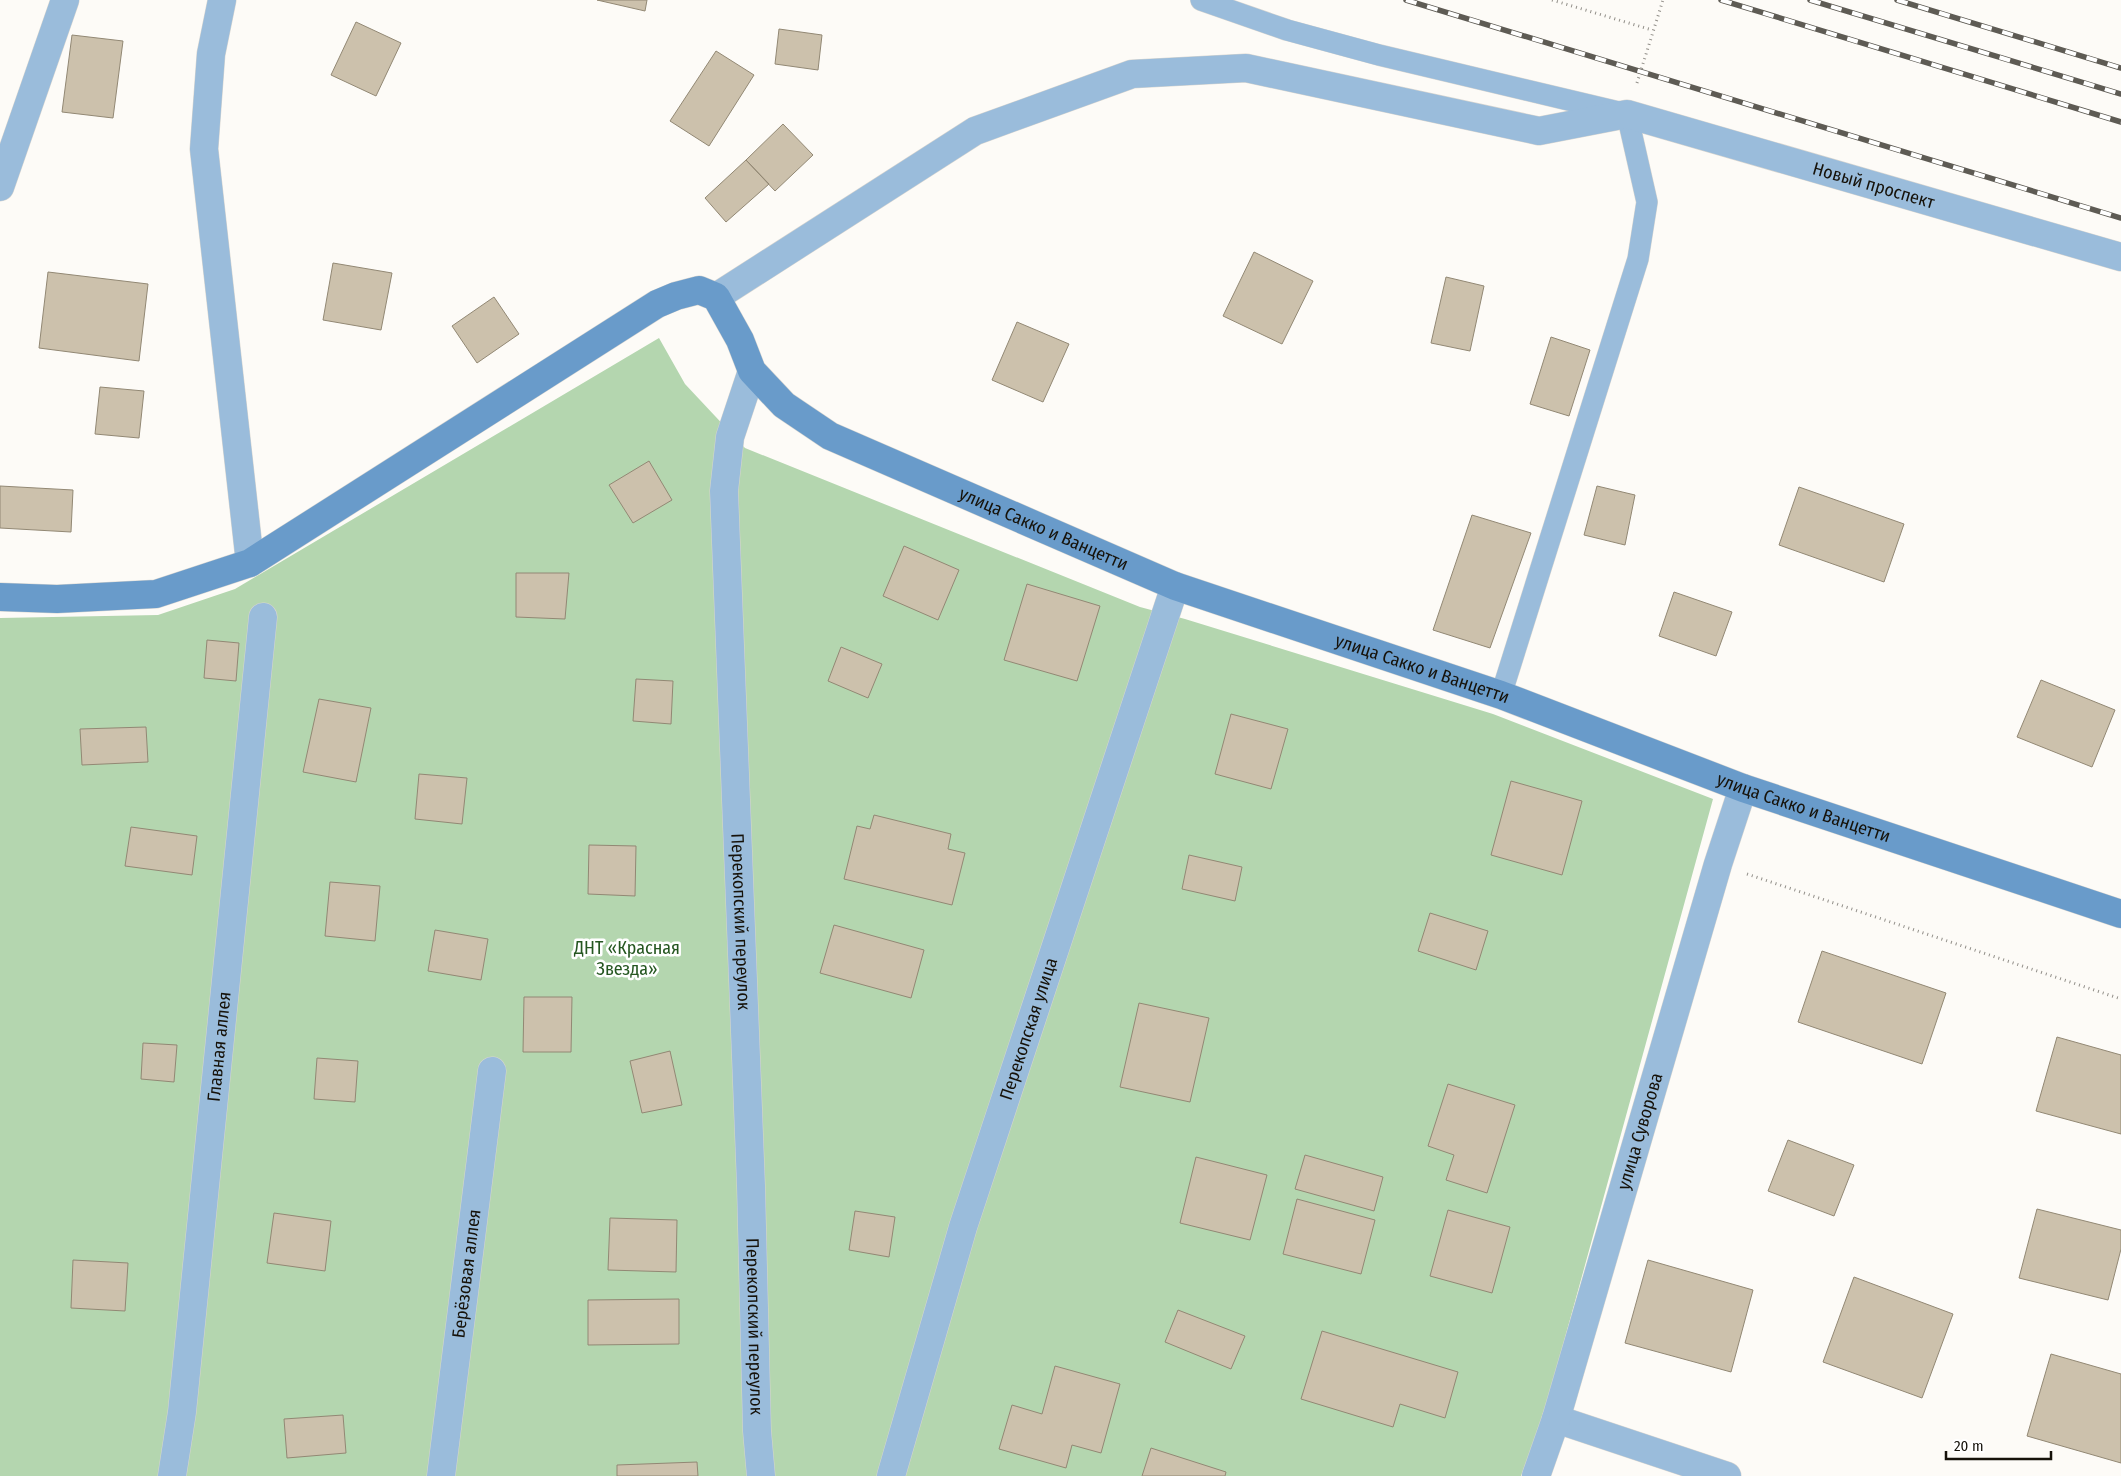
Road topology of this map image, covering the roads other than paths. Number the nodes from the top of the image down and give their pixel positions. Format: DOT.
graph roads {
  1 [pos="65,0"];
  2 [pos="222,0"];
  3 [pos="1202,0"];
  4 [pos="1627,114"];
  5 [pos="0,187"];
  6 [pos="2121,257"];
  7 [pos="716,297"];
  8 [pos="752,371"];
  9 [pos="250,563"];
  10 [pos="1175,586"];
  11 [pos="0,597"];
  12 [pos="263,617"];
  13 [pos="1501,695"];
  14 [pos="1743,788"];
  15 [pos="2121,914"];
  16 [pos="492,1071"];
  17 [pos="1556,1419"];
  18 [pos="172,1476"];
  19 [pos="441,1476"];
  20 [pos="762,1476"];
  21 [pos="891,1476"];
  22 [pos="1536,1476"];
  23 [pos="1727,1476"];
  1 -- 5 [label="street"];
  2 -- 9 [label="street"];
  3 -- 4 [label="lane"];
  4 -- 6 [label="street, Новый проспект"];
  4 -- 7 [label="street"];
  4 -- 13 [label="lane"];
  7 -- 8 [label="main road"];
  7 -- 9 [label="main road"];
  8 -- 10 [label="main road, улица Сакко и Ванцетти"];
  8 -- 20 [label="street, Перекопский переулок"];
  9 -- 11 [label="main road"];
  10 -- 13 [label="main road, улица Сакко и Ванцетти"];
  10 -- 21 [label="street, Перекопская улица"];
  12 -- 18 [label="street, Главная аллея"];
  13 -- 14 [label="main road, улица Сакко и Ванцетти"];
  14 -- 15 [label="main road, улица Сакко и Ванцетти"];
  14 -- 17 [label="street, улица Суворова"];
  16 -- 19 [label="street, Берёзовая аллея"];
  17 -- 22 [label="street, улица Суворова"];
  17 -- 23 [label="street"];
}
